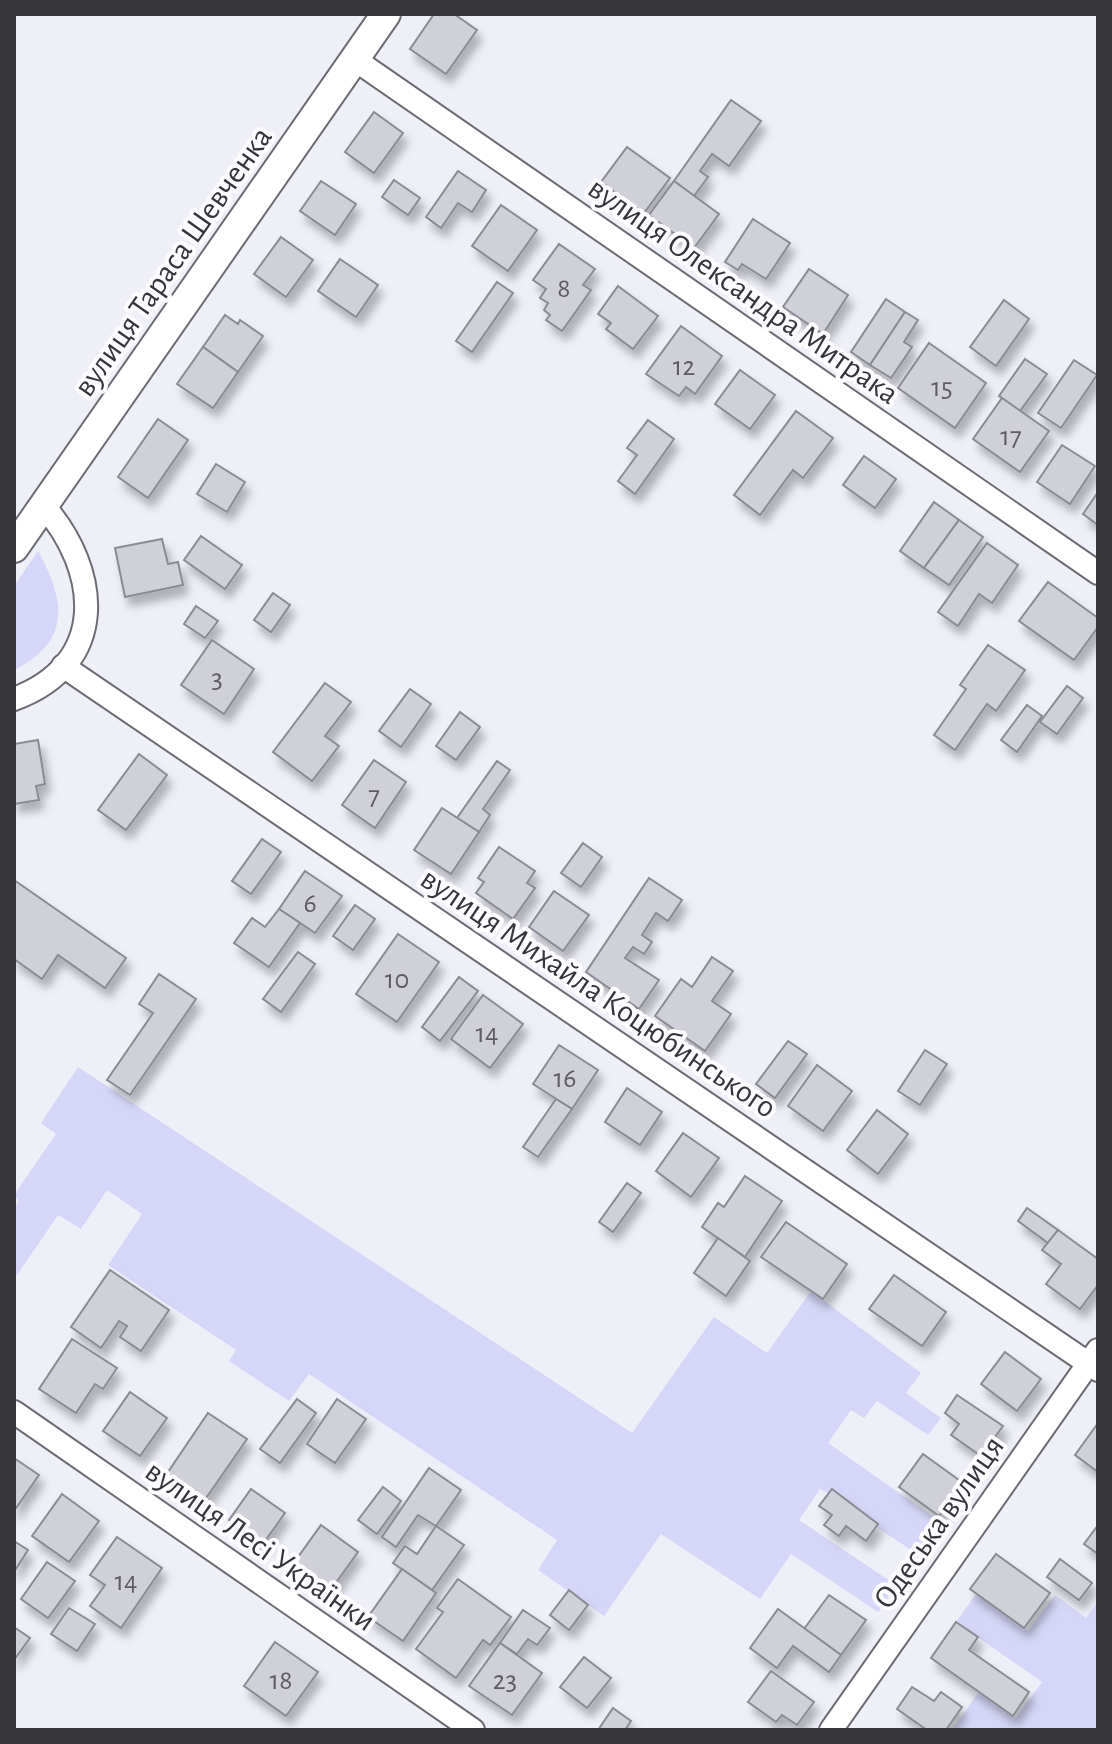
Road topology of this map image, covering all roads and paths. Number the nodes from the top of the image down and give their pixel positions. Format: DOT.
graph roads {
  1 [pos="386,14"];
  2 [pos="354,59"];
  3 [pos="43,505"];
  4 [pos="14,548"];
  5 [pos="1098,573"];
  6 [pos="63,666"];
  7 [pos="14,699"];
  8 [pos="1095,1362"];
  9 [pos="14,1412"];
  10 [pos="473,1730"];
  11 [pos="831,1730"];
  1 -- 2 [label="street, вулиця Тараса Шевченка"];
  2 -- 3 [label="street, вулиця Тараса Шевченка"];
  2 -- 5 [label="street, вулиця Олександра Митрака"];
  3 -- 4 [label="street, вулиця Тараса Шевченка"];
  3 -- 6 [label="street"];
  6 -- 7 [label="street"];
  6 -- 8 [label="street, вулиця Михайла Коцюбинського"];
  8 -- 11 [label="street, Одеська вулиця"];
  9 -- 10 [label="street, вулиця Лесі Українки"];
}
